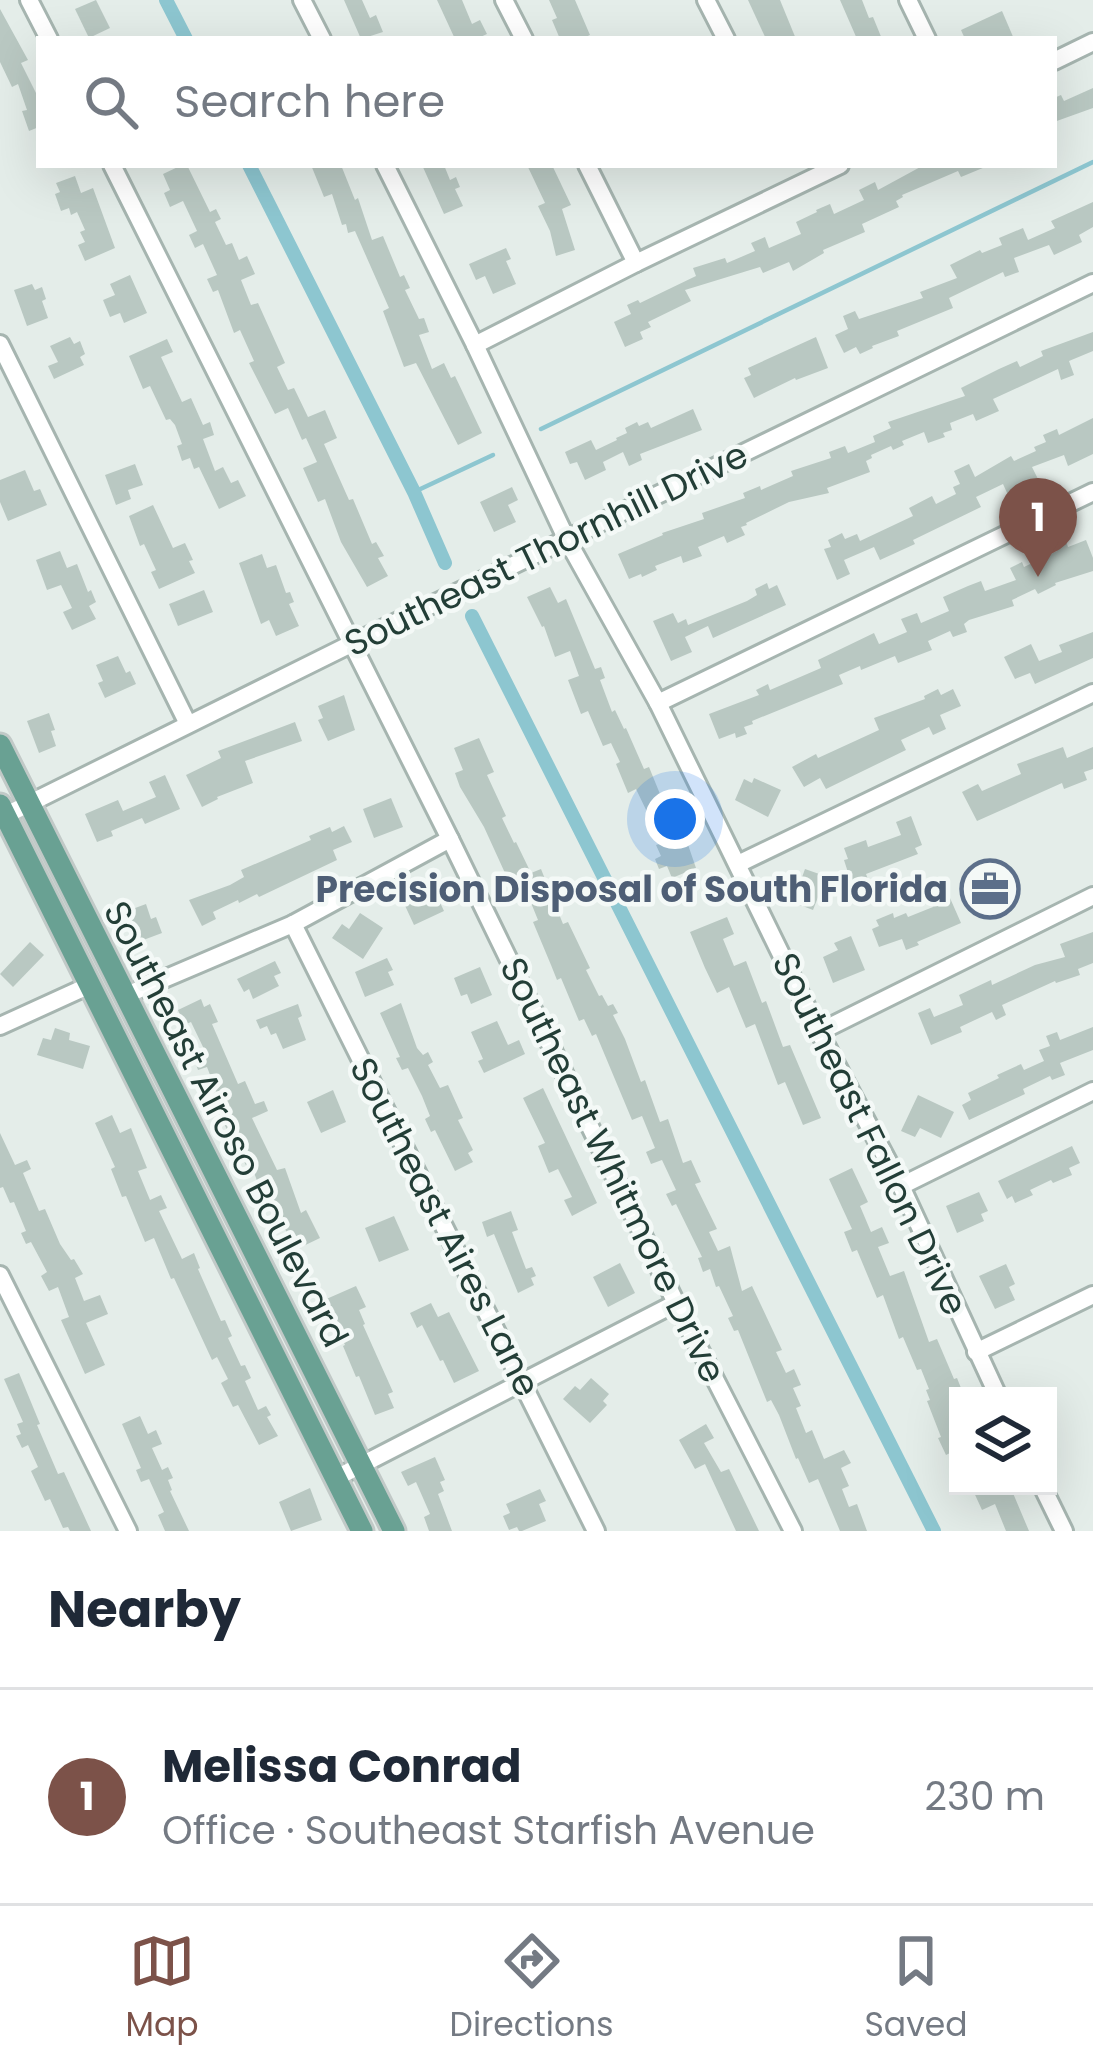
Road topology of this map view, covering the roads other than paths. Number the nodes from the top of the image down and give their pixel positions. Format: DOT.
graph roads {
  1 [pos="29,0"];
  2 [pos="302,0"];
  3 [pos="504,0"];
  4 [pos="706,0"];
  5 [pos="908,0"];
  6 [pos="47,36"];
  7 [pos="320,36"];
  8 [pos="522,36"];
  9 [pos="724,36"];
  10 [pos="926,36"];
  11 [pos="1093,42"];
  12 [pos="1057,60"];
  13 [pos="113,168"];
  14 [pos="386,168"];
  15 [pos="588,168"];
  16 [pos="790,168"];
  17 [pos="834,168"];
  18 [pos="799,185"];
  19 [pos="636,263"];
  20 [pos="1093,283"];
  21 [pos="0,344"];
  22 [pos="475,345"];
  23 [pos="1093,493"];
  24 [pos="566,538"];
  25 [pos="351,644"];
  26 [pos="1093,693"];
  27 [pos="658,703"];
  28 [pos="188,724"];
  29 [pos="0,745"];
  30 [pos="29,803"];
  31 [pos="2,813"];
  32 [pos="450,839"];
  33 [pos="738,864"];
  34 [pos="1093,896"];
  35 [pos="293,924"];
  36 [pos="90,985"];
  37 [pos="124,996"];
  38 [pos="0,1026"];
  39 [pos="819,1032"];
  40 [pos="1093,1091"];
  41 [pos="901,1186"];
  42 [pos="0,1275"];
  43 [pos="1093,1295"];
  44 [pos="676,1303"];
  45 [pos="976,1352"];
  46 [pos="523,1382"];
  47 [pos="994,1387"];
  48 [pos="361,1465"];
  49 [pos="335,1478"];
  50 [pos="1046,1495"];
  51 [pos="128,1531"];
  52 [pos="362,1531"];
  53 [pos="394,1531"];
  54 [pos="596,1531"];
  55 [pos="793,1531"];
  56 [pos="1064,1531"];
  1 -- 6 [label="street"];
  2 -- 7 [label="street"];
  3 -- 8 [label="street"];
  4 -- 9 [label="street"];
  5 -- 10 [label="street"];
  11 -- 12 [label="street"];
  13 -- 25 [label="street, Southeast Whitmore Drive"];
  14 -- 22 [label="street, Southeast Fallon Drive"];
  15 -- 19 [label="street"];
  16 -- 18 [label="street"];
  17 -- 18 [label="street"];
  18 -- 19 [label="street"];
  19 -- 22 [label="street"];
  20 -- 24 [label="street, Southeast Thornhill Drive"];
  21 -- 28 [label="street"];
  22 -- 24 [label="street, Southeast Fallon Drive"];
  23 -- 27 [label="street"];
  24 -- 25 [label="street, Southeast Thornhill Drive"];
  24 -- 27 [label="street, Southeast Fallon Drive"];
  25 -- 28 [label="street, Southeast Thornhill Drive"];
  25 -- 32 [label="street, Southeast Whitmore Drive"];
  26 -- 33 [label="street"];
  27 -- 33 [label="street, Southeast Fallon Drive"];
  28 -- 30 [label="street, Southeast Thornhill Drive"];
  29 -- 30 [label="main road, Southeast Airoso Boulevard"];
  30 -- 31 [label="street, Southeast Thornhill Drive"];
  30 -- 37 [label="main road, Southeast Airoso Boulevard"];
  31 -- 36 [label="main road, Southeast Airoso Boulevard"];
  32 -- 35 [label="street"];
  32 -- 44 [label="street, Southeast Whitmore Drive"];
  33 -- 39 [label="street, Southeast Fallon Drive"];
  34 -- 39 [label="street"];
  35 -- 37 [label="street"];
  35 -- 46 [label="street, Southeast Aires Lane"];
  36 -- 38 [label="street"];
  36 -- 49 [label="main road, Southeast Airoso Boulevard"];
  37 -- 48 [label="main road, Southeast Airoso Boulevard"];
  39 -- 41 [label="street, Southeast Fallon Drive"];
  40 -- 41 [label="street"];
  41 -- 45 [label="street, Southeast Fallon Drive"];
  42 -- 51 [label="street"];
  43 -- 45 [label="street"];
  44 -- 46 [label="street"];
  44 -- 55 [label="street, Southeast Whitmore Drive"];
  45 -- 47 [label="street, Southeast Fallon Drive"];
  46 -- 48 [label="street"];
  46 -- 54 [label="street, Southeast Aires Lane"];
  48 -- 49 [label="street"];
  48 -- 53 [label="main road, Southeast Airoso Boulevard"];
  49 -- 52 [label="main road, Southeast Airoso Boulevard"];
  50 -- 56 [label="street"];
}
